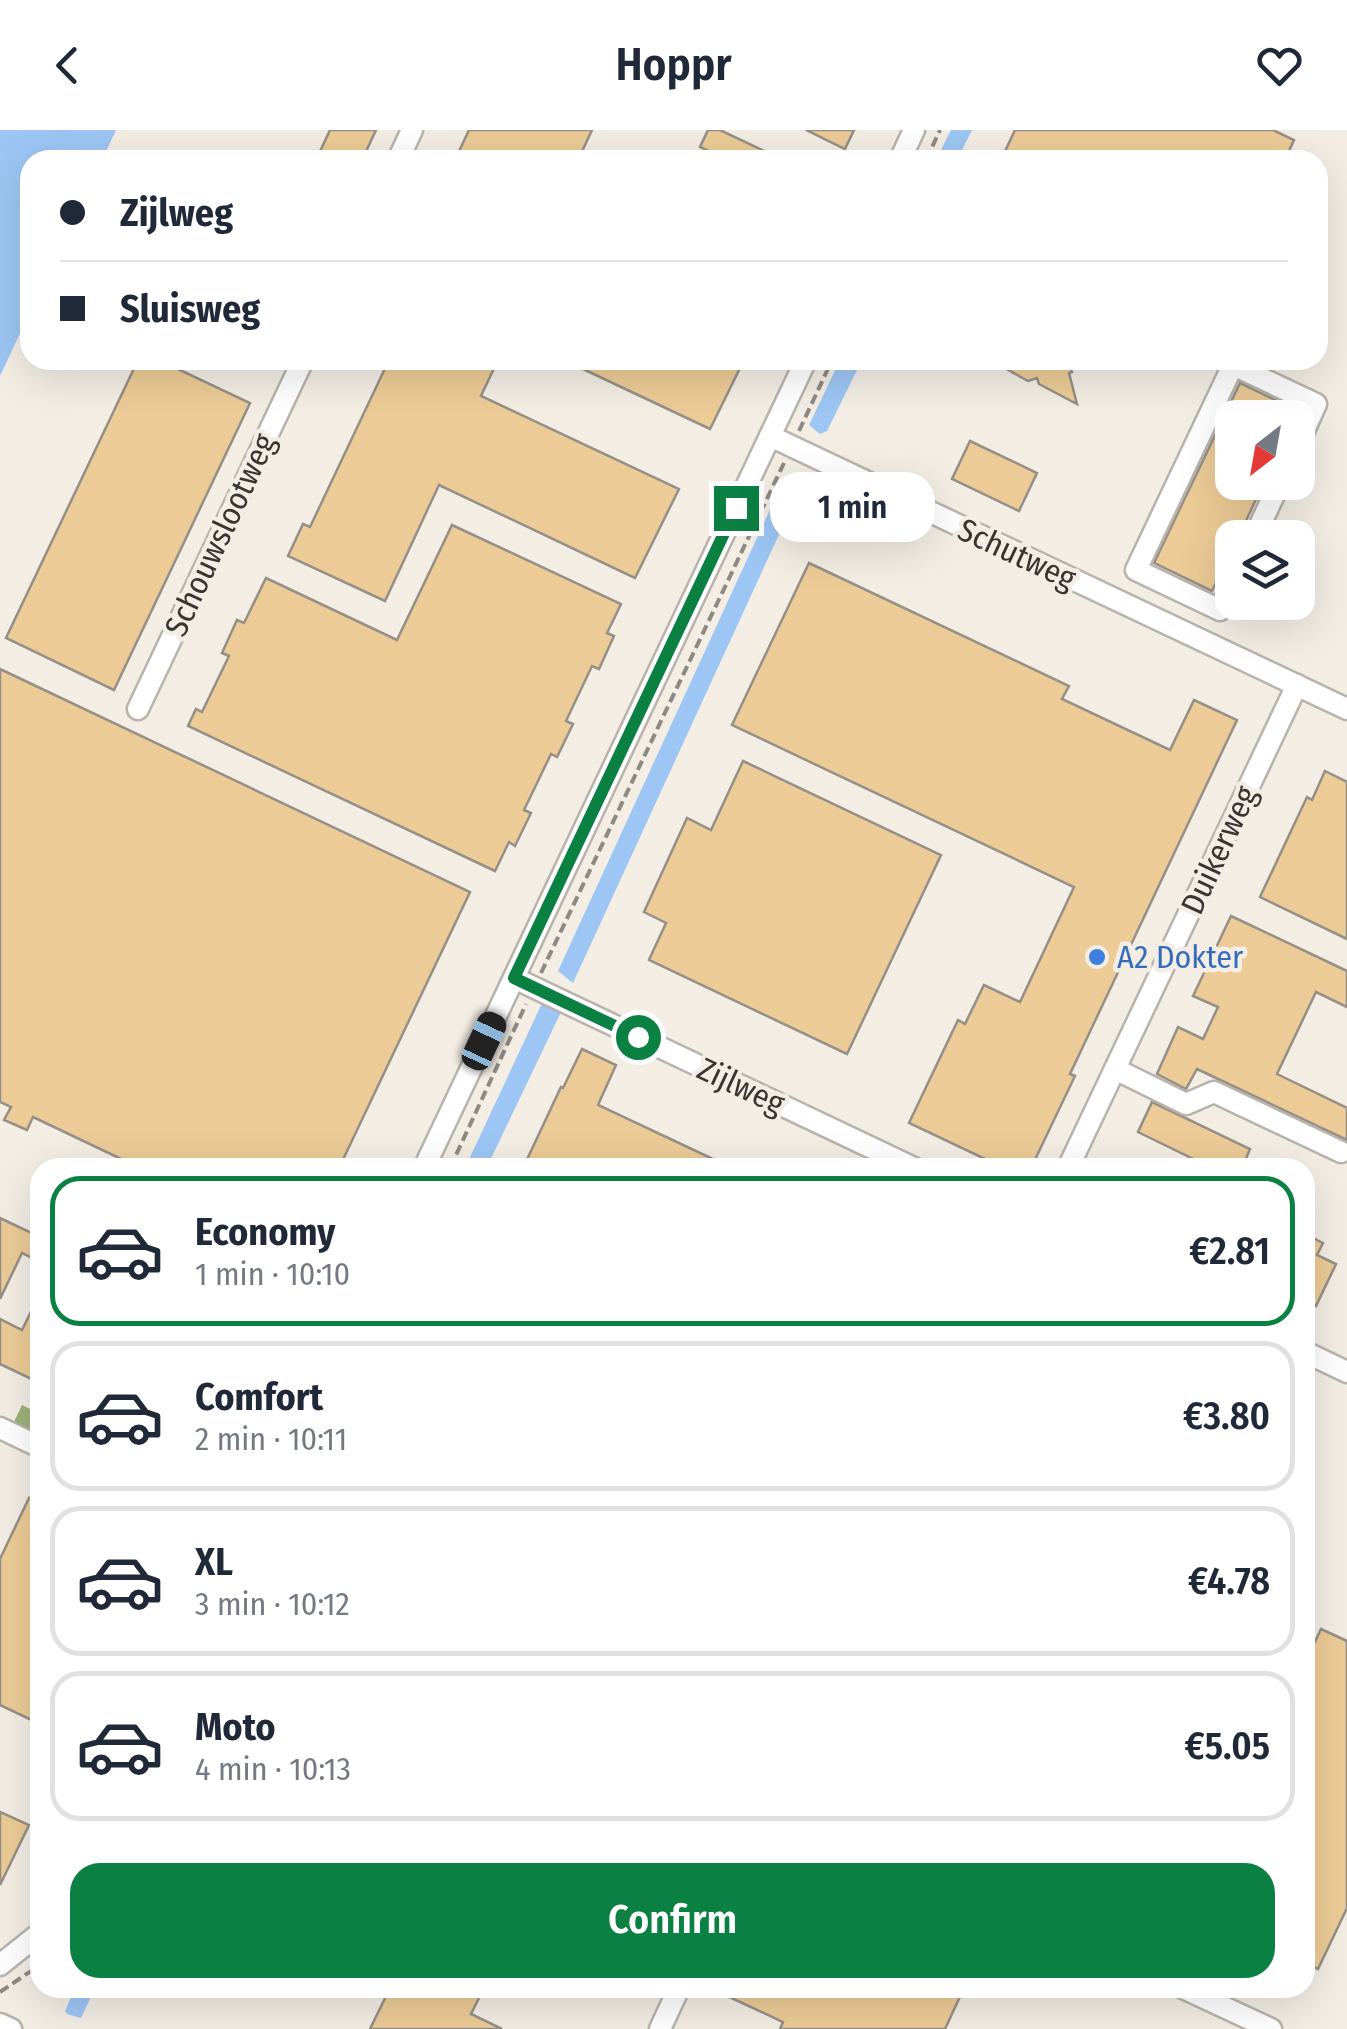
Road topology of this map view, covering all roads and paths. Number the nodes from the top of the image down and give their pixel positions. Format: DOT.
graph roads {
  1 [pos="298,370"];
  2 [pos="801,370"];
  3 [pos="827,370"];
  4 [pos="1229,370"];
  5 [pos="1245,370"];
  6 [pos="1215,400"];
  7 [pos="1215,400"];
  8 [pos="1308,400"];
  9 [pos="770,436"];
  10 [pos="792,447"];
  11 [pos="1172,587"];
  12 [pos="1215,608"];
  13 [pos="1157,620"];
  14 [pos="1297,686"];
  15 [pos="138,709"];
  16 [pos="1347,709"];
  17 [pos="514,978"];
  18 [pos="534,988"];
  19 [pos="1115,1070"];
  20 [pos="1341,1152"];
  21 [pos="429,1158"];
  22 [pos="455,1158"];
  23 [pos="893,1158"];
  24 [pos="1073,1158"];
  25 [pos="1315,1357"];
  26 [pos="1347,1372"];
  27 [pos="0,1428"];
  28 [pos="30,1442"];
  29 [pos="30,1942"];
  30 [pos="0,1964"];
  31 [pos="30,1972"];
  32 [pos="0,1992"];
  33 [pos="675,1998"];
  34 [pos="1204,1998"];
  35 [pos="0,2024"];
  36 [pos="12,2029"];
  37 [pos="660,2029"];
  38 [pos="1271,2029"];
  1 -- 15 [label="street, Schouwslootweg"];
  2 -- 9 [label="street"];
  3 -- 10 [label="path"];
  4 -- 6 [label="street"];
  5 -- 8 [label="street"];
  7 -- 11 [label="street"];
  9 -- 10 [label="street, Schutweg"];
  9 -- 17 [label="street"];
  10 -- 13 [label="street, Schutweg"];
  10 -- 18 [label="path"];
  11 -- 12 [label="street"];
  11 -- 13 [label="street"];
  13 -- 14 [label="street, Schutweg"];
  14 -- 16 [label="street, Schutweg"];
  14 -- 19 [label="street, Duikerweg"];
  17 -- 18 [label="street, Zijlweg"];
  17 -- 21 [label="street"];
  18 -- 22 [label="path"];
  18 -- 23 [label="street, Zijlweg"];
  19 -- 20 [label="street"];
  19 -- 24 [label="street, Duikerweg"];
  25 -- 26 [label="street"];
  27 -- 28 [label="street"];
  29 -- 30 [label="street"];
  31 -- 32 [label="path"];
  33 -- 37 [label="street"];
  34 -- 38 [label="street"];
  35 -- 36 [label="street"];
}
